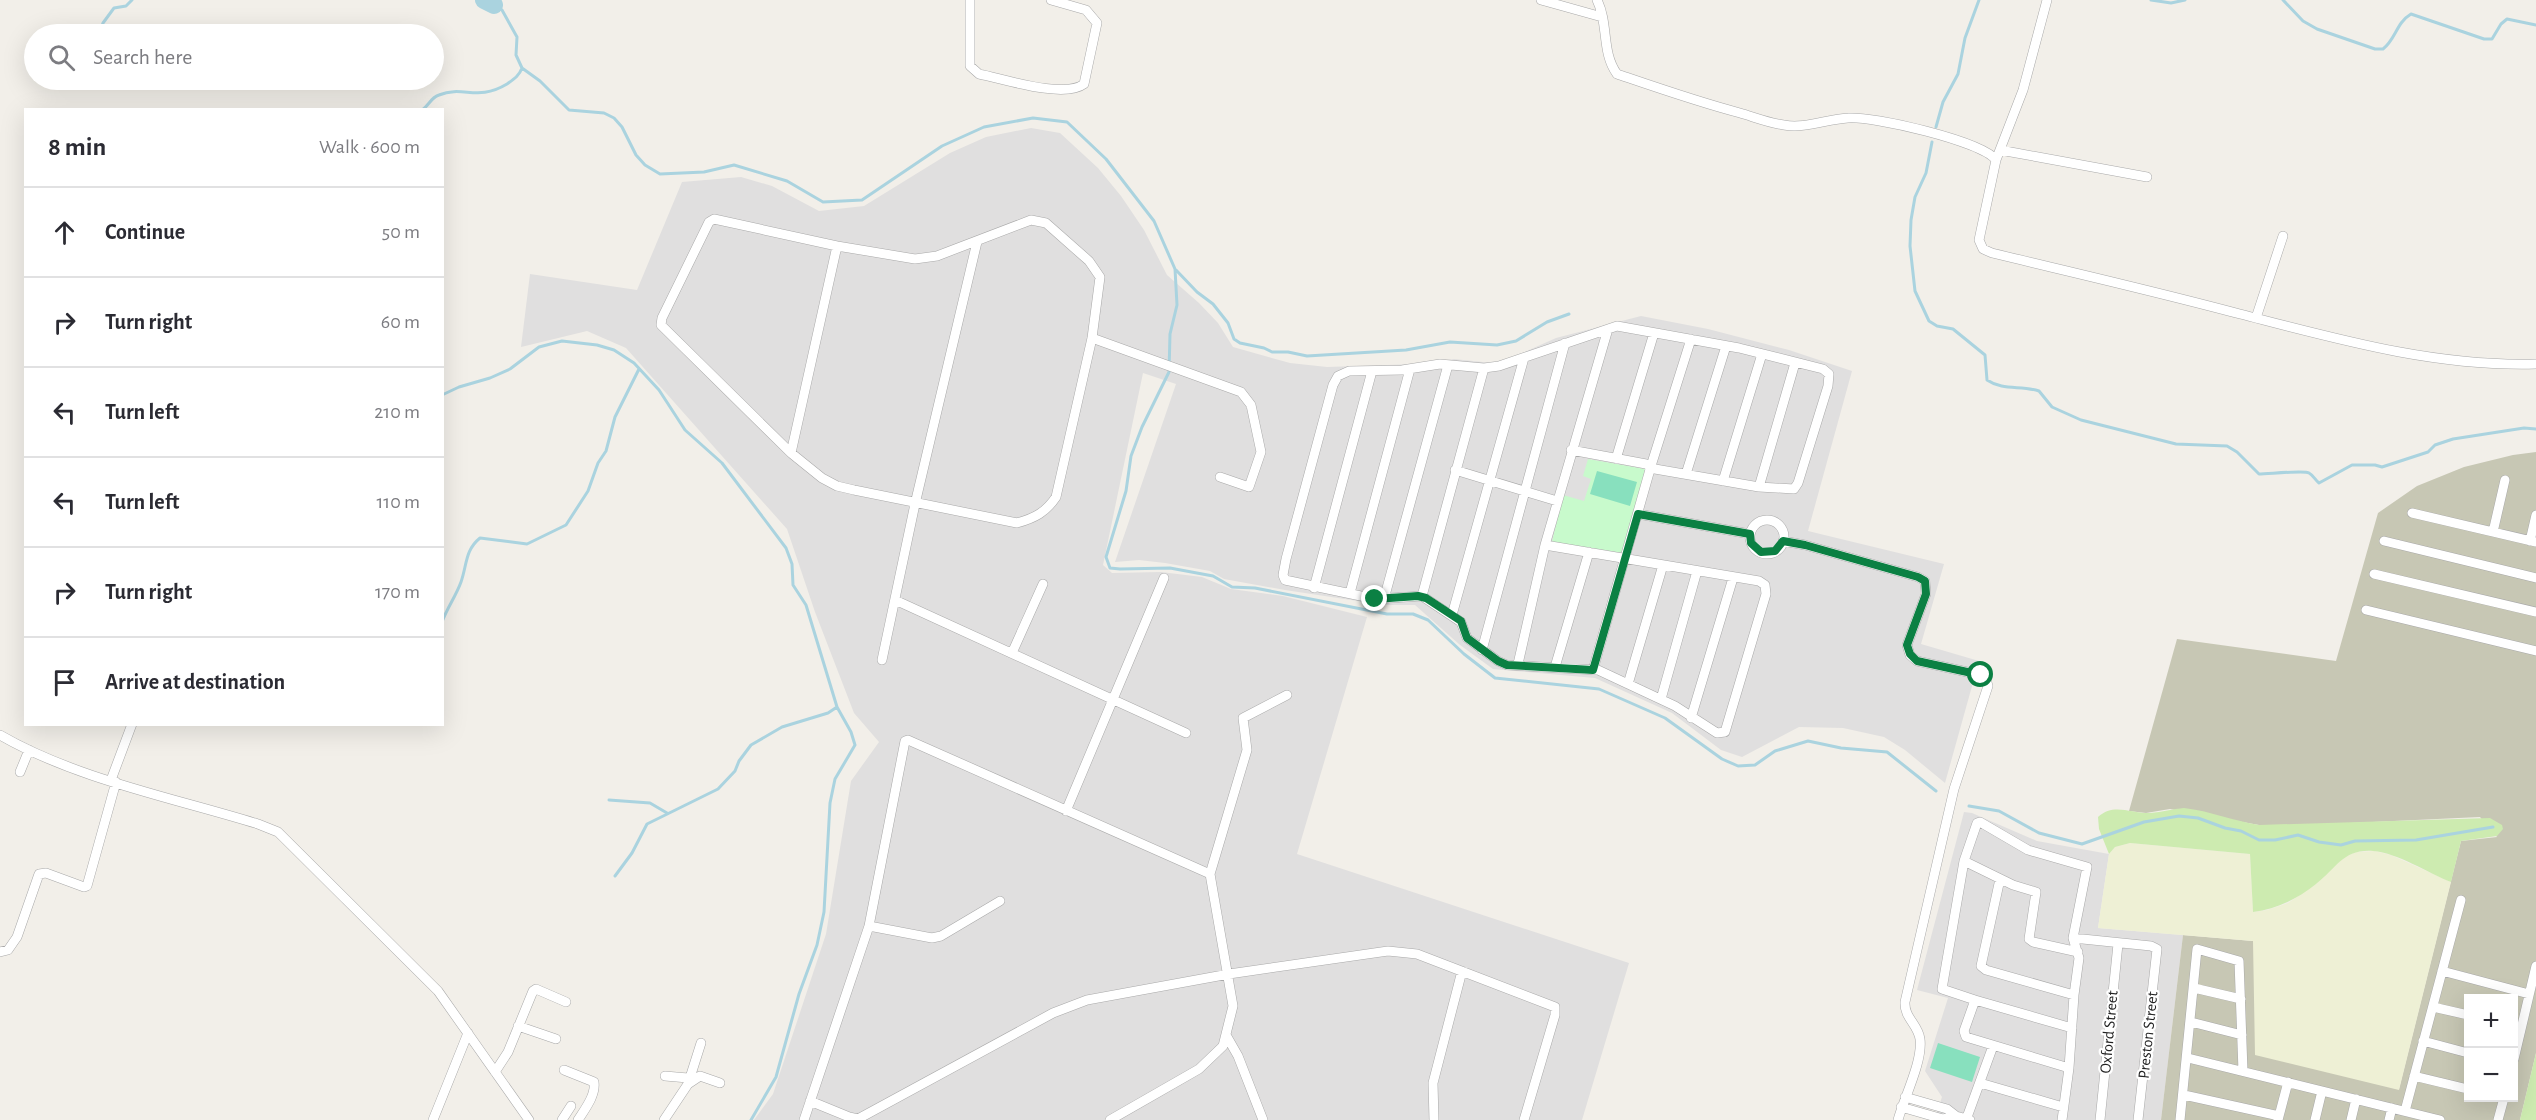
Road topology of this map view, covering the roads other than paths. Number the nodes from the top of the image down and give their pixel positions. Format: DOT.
graph roads {
  1 [pos="970,0"];
  2 [pos="1051,0"];
  3 [pos="1541,0"];
  4 [pos="1597,0"];
  5 [pos="2047,1"];
  6 [pos="1602,17"];
  7 [pos="2000,150"];
  8 [pos="1996,160"];
  9 [pos="2147,177"];
  10 [pos="2283,236"];
  11 [pos="978,242"];
  12 [pos="837,246"];
  13 [pos="2256,318"];
  14 [pos="1608,329"];
  15 [pos="1654,333"];
  16 [pos="1092,338"];
  17 [pos="1691,339"];
  18 [pos="1565,343"];
  19 [pos="1726,346"];
  20 [pos="1762,354"];
  21 [pos="1524,358"];
  22 [pos="1795,363"];
  23 [pos="2536,364"];
  24 [pos="1448,365"];
  25 [pos="1484,368"];
  26 [pos="1410,369"];
  27 [pos="1372,371"];
  28 [pos="1571,450"];
  29 [pos="791,453"];
  30 [pos="1616,459"];
  31 [pos="1651,466"];
  32 [pos="1455,470"];
  33 [pos="1686,474"];
  34 [pos="1220,477"];
  35 [pos="1489,480"];
  36 [pos="2505,480"];
  37 [pos="1723,481"];
  38 [pos="1759,487"];
  39 [pos="1523,490"];
  40 [pos="1557,501"];
  41 [pos="915,504"];
  42 [pos="2412,513"];
  43 [pos="1638,514"];
  44 [pos="2536,515"];
  45 [pos="2493,532"];
  46 [pos="1750,534"];
  47 [pos="1783,541"];
  48 [pos="2384,541"];
  49 [pos="2533,541"];
  50 [pos="1545,544"];
  51 [pos="1589,552"];
  52 [pos="1626,558"];
  53 [pos="1663,564"];
  54 [pos="1697,571"];
  55 [pos="2374,574"];
  56 [pos="1164,578"];
  57 [pos="1733,578"];
  58 [pos="2536,578"];
  59 [pos="1042,584"];
  60 [pos="1314,588"];
  61 [pos="1350,593"];
  62 [pos="1422,596"];
  63 [pos="1383,599"];
  64 [pos="895,600"];
  65 [pos="2366,610"];
  66 [pos="2536,612"];
  67 [pos="1452,615"];
  68 [pos="1482,650"];
  69 [pos="2536,651"];
  70 [pos="1012,653"];
  71 [pos="882,660"];
  72 [pos="1518,664"];
  73 [pos="1555,667"];
  74 [pos="1593,670"];
  75 [pos="1628,684"];
  76 [pos="1287,695"];
  77 [pos="1661,699"];
  78 [pos="1112,700"];
  79 [pos="1691,718"];
  80 [pos="131,726"];
  81 [pos="1186,733"];
  82 [pos="0,735"];
  83 [pos="29,750"];
  84 [pos="20,772"];
  85 [pos="113,781"];
  86 [pos="1066,811"];
  87 [pos="1964,861"];
  88 [pos="1210,874"];
  89 [pos="2000,879"];
  90 [pos="2461,900"];
  91 [pos="1000,901"];
  92 [pos="869,926"];
  93 [pos="2073,938"];
  94 [pos="2118,944"];
  95 [pos="0,952"];
  96 [pos="2078,952"];
  97 [pos="2536,966"];
  98 [pos="1462,971"];
  99 [pos="2442,971"];
  100 [pos="1229,974"];
  101 [pos="2194,988"];
  102 [pos="2529,994"];
  103 [pos="2074,995"];
  104 [pos="2241,999"];
  105 [pos="1975,1000"];
  106 [pos="566,1002"];
  107 [pos="2433,1006"];
  108 [pos="2464,1014"];
  109 [pos="2191,1022"];
  110 [pos="2518,1024"];
  111 [pos="518,1026"];
  112 [pos="2072,1028"];
  113 [pos="468,1033"];
  114 [pos="1226,1035"];
  115 [pos="2242,1035"];
  116 [pos="556,1039"];
  117 [pos="2423,1041"];
  118 [pos="701,1043"];
  119 [pos="1993,1046"];
  120 [pos="2464,1052"];
  121 [pos="2188,1058"];
  122 [pos="2069,1068"];
  123 [pos="564,1070"];
  124 [pos="2243,1071"];
  125 [pos="495,1072"];
  126 [pos="665,1076"];
  127 [pos="2414,1076"];
  128 [pos="688,1081"];
  129 [pos="2288,1082"];
  130 [pos="720,1083"];
  131 [pos="1980,1083"];
  132 [pos="2464,1088"];
  133 [pos="2322,1091"];
  134 [pos="2184,1095"];
  135 [pos="1905,1097"];
  136 [pos="2356,1099"];
  137 [pos="810,1101"];
  138 [pos="2503,1102"];
  139 [pos="571,1106"];
  140 [pos="1901,1107"];
  141 [pos="2063,1107"];
  142 [pos="2392,1108"];
  143 [pos="2405,1111"];
  144 [pos="1956,1116"];
  145 [pos="2279,1118"];
  146 [pos="2423,1118"];
  147 [pos="433,1120"];
  148 [pos="528,1120"];
  149 [pos="562,1120"];
  150 [pos="578,1120"];
  151 [pos="664,1120"];
  152 [pos="804,1120"];
  153 [pos="1110,1120"];
  154 [pos="1263,1120"];
  155 [pos="1434,1120"];
  156 [pos="1526,1120"];
  157 [pos="1898,1120"];
  158 [pos="1968,1120"];
  159 [pos="2062,1120"];
  160 [pos="2100,1120"];
  161 [pos="2138,1120"];
  162 [pos="2180,1120"];
  163 [pos="2315,1120"];
  164 [pos="2351,1120"];
  165 [pos="2389,1120"];
  166 [pos="2440,1120"];
  167 [pos="2498,1120"];
  1 -- 2 [label="street"];
  3 -- 6 [label="street"];
  4 -- 6 [label="street"];
  5 -- 7 [label="street"];
  6 -- 8 [label="street"];
  7 -- 8 [label="street"];
  7 -- 9 [label="street"];
  8 -- 13 [label="street"];
  10 -- 13 [label="street"];
  11 -- 12 [label="street"];
  11 -- 16 [label="street"];
  11 -- 41 [label="street"];
  12 -- 29 [label="street"];
  12 -- 29 [label="street"];
  13 -- 23 [label="street"];
  14 -- 15 [label="street"];
  14 -- 18 [label="street"];
  14 -- 28 [label="street"];
  15 -- 17 [label="street"];
  15 -- 30 [label="street"];
  16 -- 34 [label="street"];
  16 -- 41 [label="street"];
  17 -- 19 [label="street"];
  17 -- 31 [label="street"];
  18 -- 21 [label="street"];
  18 -- 39 [label="street"];
  19 -- 20 [label="street"];
  19 -- 33 [label="street"];
  20 -- 22 [label="street"];
  20 -- 37 [label="street"];
  21 -- 25 [label="street"];
  21 -- 35 [label="street"];
  22 -- 38 [label="street"];
  22 -- 38 [label="street"];
  24 -- 25 [label="street"];
  24 -- 26 [label="street"];
  24 -- 63 [label="street"];
  25 -- 32 [label="street"];
  26 -- 27 [label="street"];
  26 -- 61 [label="street"];
  27 -- 60 [label="street"];
  27 -- 60 [label="street"];
  28 -- 30 [label="street"];
  28 -- 40 [label="street"];
  29 -- 41 [label="street"];
  30 -- 31 [label="street"];
  31 -- 33 [label="street"];
  31 -- 43 [label="street"];
  32 -- 35 [label="street"];
  32 -- 62 [label="street"];
  33 -- 37 [label="street"];
  35 -- 39 [label="street"];
  35 -- 67 [label="street"];
  36 -- 45 [label="street"];
  37 -- 38 [label="street"];
  39 -- 40 [label="street"];
  39 -- 68 [label="street"];
  40 -- 50 [label="street"];
  41 -- 64 [label="street"];
  42 -- 45 [label="street"];
  43 -- 46 [label="street"];
  43 -- 52 [label="street"];
  44 -- 49 [label="street"];
  45 -- 49 [label="street"];
  46 -- 47 [label="street"];
  46 -- 47 [label="street"];
  47 -- 135 [label="street"];
  48 -- 58 [label="street"];
  50 -- 51 [label="street"];
  50 -- 72 [label="street"];
  51 -- 52 [label="street"];
  51 -- 73 [label="street"];
  52 -- 53 [label="street"];
  52 -- 74 [label="street"];
  53 -- 54 [label="street"];
  53 -- 75 [label="street"];
  54 -- 57 [label="street"];
  54 -- 77 [label="street"];
  55 -- 66 [label="street"];
  56 -- 78 [label="street"];
  57 -- 79 [label="street"];
  57 -- 79 [label="street"];
  59 -- 70 [label="street"];
  60 -- 61 [label="street"];
  61 -- 63 [label="street"];
  62 -- 63 [label="street"];
  62 -- 67 [label="street"];
  64 -- 70 [label="street"];
  64 -- 71 [label="street"];
  65 -- 69 [label="street"];
  67 -- 68 [label="street"];
  68 -- 72 [label="street"];
  70 -- 78 [label="street"];
  72 -- 73 [label="street"];
  73 -- 74 [label="street"];
  74 -- 75 [label="street"];
  75 -- 77 [label="street"];
  76 -- 88 [label="street"];
  77 -- 79 [label="street"];
  78 -- 81 [label="street"];
  78 -- 86 [label="street"];
  80 -- 85 [label="street"];
  82 -- 83 [label="street"];
  83 -- 84 [label="street"];
  83 -- 85 [label="street"];
  85 -- 95 [label="street"];
  85 -- 113 [label="street"];
  86 -- 88 [label="street"];
  86 -- 92 [label="street"];
  87 -- 89 [label="street"];
  87 -- 93 [label="street"];
  87 -- 105 [label="street"];
  88 -- 100 [label="street"];
  89 -- 96 [label="street"];
  89 -- 103 [label="street"];
  90 -- 99 [label="street"];
  91 -- 92 [label="street"];
  92 -- 137 [label="street"];
  93 -- 94 [label="street"];
  93 -- 96 [label="street"];
  94 -- 160 [label="street, Oxford Street"];
  94 -- 161 [label="street, Preston Street"];
  96 -- 103 [label="street"];
  97 -- 102 [label="street"];
  98 -- 100 [label="street"];
  98 -- 155 [label="street"];
  98 -- 156 [label="street"];
  99 -- 102 [label="street"];
  99 -- 107 [label="street"];
  100 -- 114 [label="street"];
  100 -- 137 [label="street"];
  101 -- 104 [label="street"];
  101 -- 104 [label="street"];
  101 -- 109 [label="street"];
  102 -- 110 [label="street"];
  103 -- 112 [label="street"];
  104 -- 115 [label="street"];
  105 -- 112 [label="street"];
  105 -- 119 [label="street"];
  106 -- 111 [label="street"];
  107 -- 108 [label="street"];
  107 -- 117 [label="street"];
  109 -- 115 [label="street"];
  109 -- 121 [label="street"];
  111 -- 116 [label="street"];
  111 -- 125 [label="street"];
  112 -- 122 [label="street"];
  113 -- 125 [label="street"];
  113 -- 147 [label="street"];
  114 -- 153 [label="street"];
  114 -- 154 [label="street"];
  115 -- 124 [label="street"];
  117 -- 120 [label="street"];
  117 -- 127 [label="street"];
  118 -- 128 [label="street"];
  119 -- 122 [label="street"];
  119 -- 131 [label="street"];
  121 -- 124 [label="street"];
  121 -- 134 [label="street"];
  122 -- 141 [label="street"];
  123 -- 150 [label="street"];
  124 -- 129 [label="street"];
  125 -- 148 [label="street"];
  126 -- 128 [label="street"];
  127 -- 132 [label="street"];
  127 -- 143 [label="street"];
  128 -- 130 [label="street"];
  128 -- 151 [label="street"];
  129 -- 133 [label="street"];
  129 -- 145 [label="street"];
  131 -- 141 [label="street"];
  131 -- 158 [label="street"];
  133 -- 136 [label="street"];
  133 -- 163 [label="street"];
  134 -- 145 [label="street"];
  134 -- 162 [label="street"];
  135 -- 140 [label="street"];
  135 -- 144 [label="street"];
  136 -- 142 [label="street"];
  136 -- 164 [label="street"];
  137 -- 152 [label="street"];
  138 -- 167 [label="street"];
  139 -- 149 [label="street"];
  140 -- 144 [label="street"];
  140 -- 157 [label="street"];
  141 -- 159 [label="street"];
  142 -- 143 [label="street"];
  142 -- 165 [label="street"];
  143 -- 146 [label="street"];
  144 -- 158 [label="street"];
  146 -- 166 [label="street"];
}
